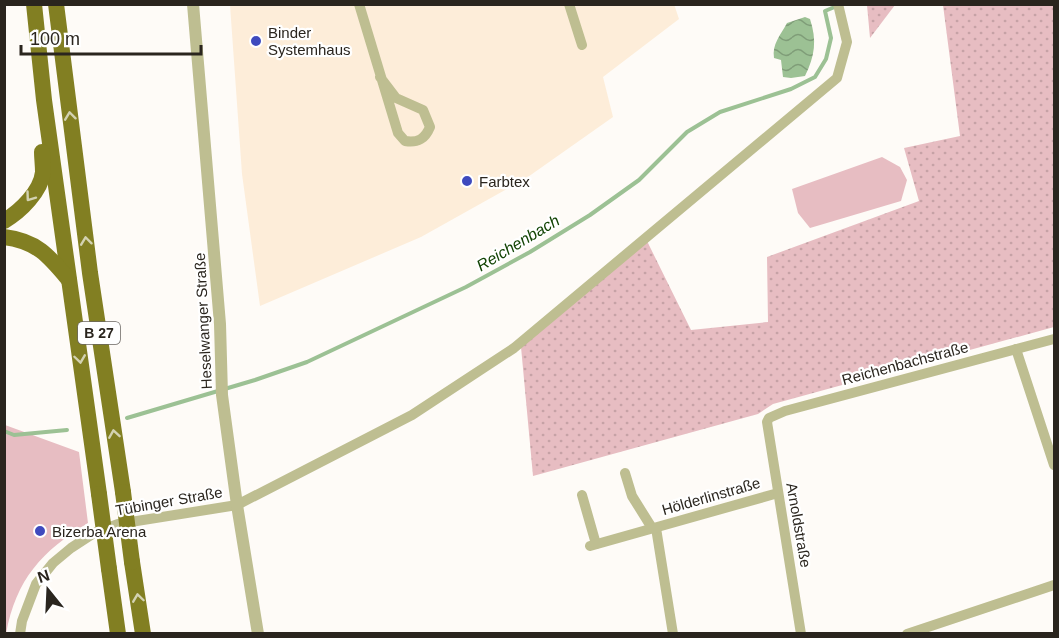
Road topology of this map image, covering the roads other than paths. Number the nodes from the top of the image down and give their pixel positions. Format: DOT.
graph roads {
  1 [pos="34,4"];
  2 [pos="56,4"];
  3 [pos="193,4"];
  4 [pos="359,4"];
  5 [pos="569,4"];
  6 [pos="839,7"];
  7 [pos="582,45"];
  8 [pos="380,77"];
  9 [pos="44,100"];
  10 [pos="4,221"];
  11 [pos="4,237"];
  12 [pos="69,280"];
  13 [pos="1054,339"];
  14 [pos="1016,349"];
  15 [pos="767,422"];
  16 [pos="1054,465"];
  17 [pos="625,473"];
  18 [pos="778,493"];
  19 [pos="582,495"];
  20 [pos="237,505"];
  21 [pos="654,528"];
  22 [pos="1054,585"];
  23 [pos="20,633"];
  24 [pos="118,633"];
  25 [pos="143,633"];
  26 [pos="258,633"];
  27 [pos="673,633"];
  28 [pos="801,633"];
  29 [pos="911,633"];
  1 -- 9 [label="highway, B 27"];
  25 -- 2 [label="highway, B 27, one-way, bridge"];
  3 -- 20 [label="street, Heselwanger Straße"];
  4 -- 8 [label="street"];
  5 -- 7 [label="street"];
  6 -- 20 [label="street, Tübinger Straße"];
  8 -- 8 [label="street"];
  9 -- 10 [label="highway, one-way"];
  9 -- 12 [label="highway, B 27"];
  11 -- 12 [label="highway"];
  12 -- 24 [label="highway, B 27, one-way, bridge"];
  13 -- 14 [label="street, Reichenbachstraße"];
  14 -- 15 [label="street, Reichenbachstraße"];
  14 -- 16 [label="street"];
  15 -- 18 [label="street, Arnoldstraße"];
  17 -- 21 [label="street, Hölderlinstraße"];
  18 -- 21 [label="street, Hölderlinstraße"];
  18 -- 28 [label="street, Arnoldstraße"];
  19 -- 21 [label="street, Hölderlinstraße"];
  20 -- 23 [label="street, Tübinger Straße"];
  20 -- 26 [label="street, Heselwanger Straße"];
  21 -- 27 [label="street"];
  22 -- 29 [label="street"];
}
